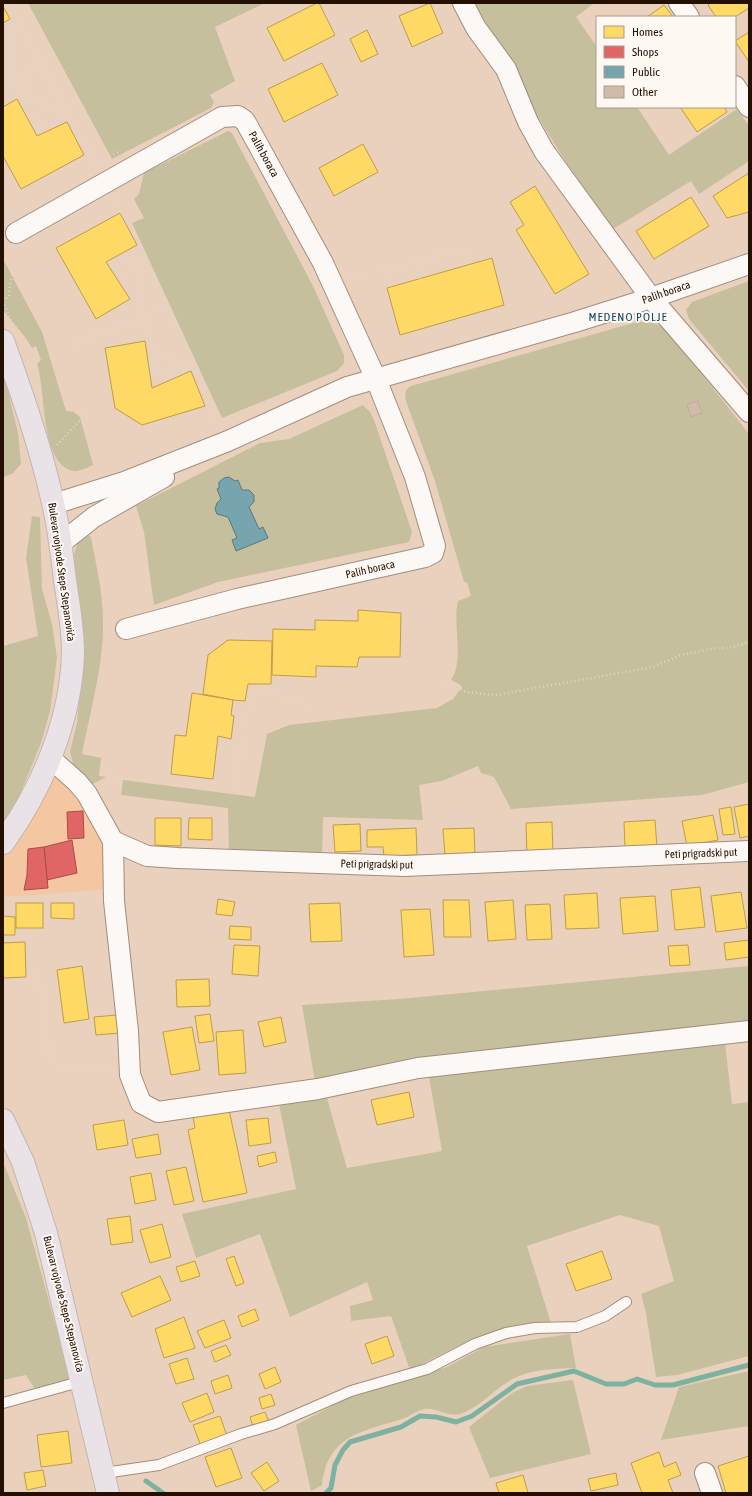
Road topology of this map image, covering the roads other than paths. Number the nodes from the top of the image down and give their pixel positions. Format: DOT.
graph roads {
  1 [pos="463,3"];
  2 [pos="679,3"];
  3 [pos="688,16"];
  4 [pos="736,88"];
  5 [pos="749,107"];
  6 [pos="16,233"];
  7 [pos="749,264"];
  8 [pos="651,298"];
  9 [pos="3,341"];
  10 [pos="376,379"];
  11 [pos="749,412"];
  12 [pos="224,433"];
  13 [pos="54,504"];
  14 [pos="60,544"];
  15 [pos="126,629"];
  16 [pos="50,758"];
  17 [pos="113,841"];
  18 [pos="3,844"];
  19 [pos="749,851"];
  20 [pos="749,1031"];
  21 [pos="3,1120"];
  22 [pos="626,1302"];
  23 [pos="83,1381"];
  24 [pos="3,1403"];
  25 [pos="705,1473"];
  26 [pos="106,1483"];
  27 [pos="712,1493"];
  1 -- 8 [label="street"];
  2 -- 3 [label="street"];
  4 -- 5 [label="street"];
  6 -- 10 [label="street, Palih boraca"];
  7 -- 8 [label="street, Palih boraca"];
  8 -- 10 [label="street, Palih boraca"];
  8 -- 11 [label="street"];
  9 -- 13 [label="main road, Bulevar vojvode Stepe Stepanovića"];
  10 -- 12 [label="street, Palih boraca"];
  10 -- 15 [label="street, Palih boraca"];
  12 -- 13 [label="street, Palih boraca"];
  12 -- 14 [label="street, Palih boraca"];
  13 -- 14 [label="main road, Bulevar vojvode Stepe Stepanovića"];
  14 -- 16 [label="main road, Bulevar vojvode Stepe Stepanovića"];
  16 -- 17 [label="street"];
  16 -- 18 [label="main road, Bulevar vojvode Stepe Stepanovića"];
  17 -- 19 [label="street, Peti prigradski put"];
  17 -- 20 [label="street"];
  21 -- 23 [label="main road, Bulevar vojvode Stepe Stepanovića"];
  22 -- 26 [label="lane"];
  23 -- 24 [label="lane"];
  23 -- 26 [label="main road, Bulevar vojvode Stepe Stepanovića"];
  25 -- 27 [label="street"];
}
